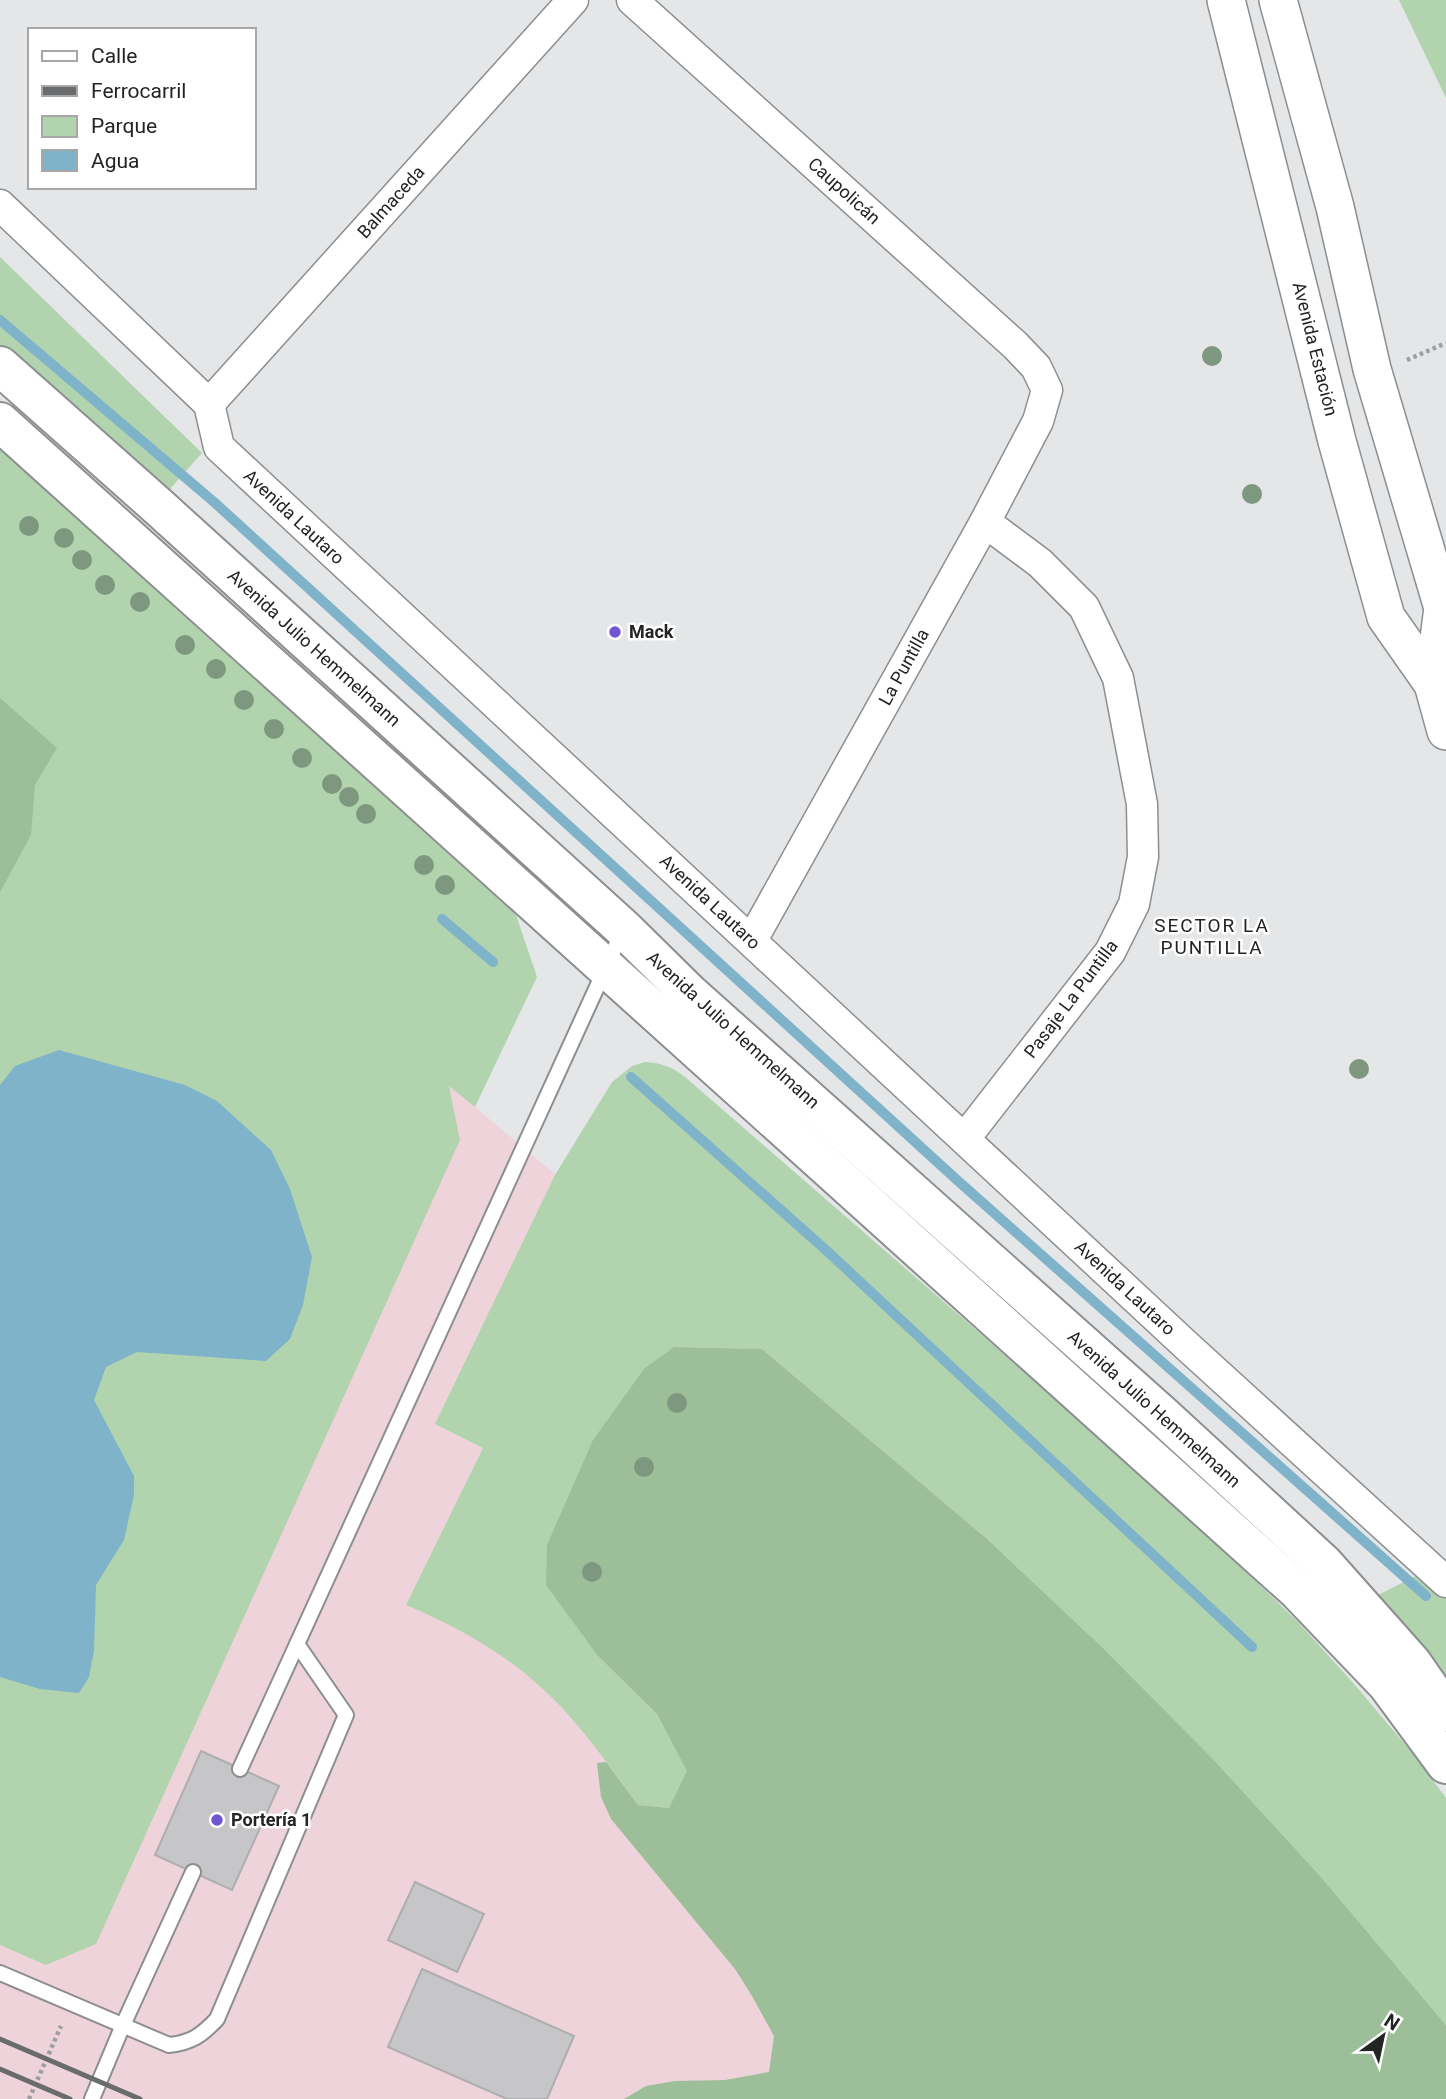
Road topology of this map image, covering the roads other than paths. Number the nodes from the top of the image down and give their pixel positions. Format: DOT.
graph roads {
  1 [pos="573,0"];
  2 [pos="632,0"];
  3 [pos="1226,0"];
  4 [pos="1278,0"];
  5 [pos="0,205"];
  6 [pos="0,366"];
  7 [pos="1047,390"];
  8 [pos="209,404"];
  9 [pos="0,422"];
  10 [pos="985,522"];
  11 [pos="1440,684"];
  12 [pos="1446,732"];
  13 [pos="624,929"];
  14 [pos="752,940"];
  15 [pos="606,968"];
  16 [pos="965,1138"];
  17 [pos="1446,1583"];
  18 [pos="297,1644"];
  19 [pos="1446,1712"];
  20 [pos="1446,1764"];
  21 [pos="240,1769"];
  22 [pos="193,1872"];
  23 [pos="0,1973"];
  24 [pos="123,2025"];
  25 [pos="92,2099"];
  1 -- 8 [label="street, Balmaceda"];
  2 -- 7 [label="street, Caupolicán"];
  3 -- 11 [label="street, Avenida Estación"];
  4 -- 11 [label="street, Avenida Estación"];
  5 -- 8 [label="street"];
  6 -- 13 [label="highway, Avenida Julio Hemmelmann"];
  7 -- 10 [label="street, La Puntilla"];
  8 -- 14 [label="street, Avenida Lautaro"];
  9 -- 15 [label="highway"];
  10 -- 14 [label="street, La Puntilla"];
  10 -- 16 [label="street, Pasaje La Puntilla"];
  11 -- 12 [label="street, Avenida Estación"];
  13 -- 15 [label="lane"];
  13 -- 19 [label="highway, Avenida Julio Hemmelmann"];
  14 -- 16 [label="street, Avenida Lautaro"];
  15 -- 18 [label="lane"];
  15 -- 20 [label="highway"];
  16 -- 17 [label="street, Avenida Lautaro"];
  18 -- 21 [label="lane"];
  18 -- 24 [label="lane"];
  22 -- 24 [label="lane"];
  23 -- 24 [label="lane"];
  24 -- 25 [label="lane"];
}
